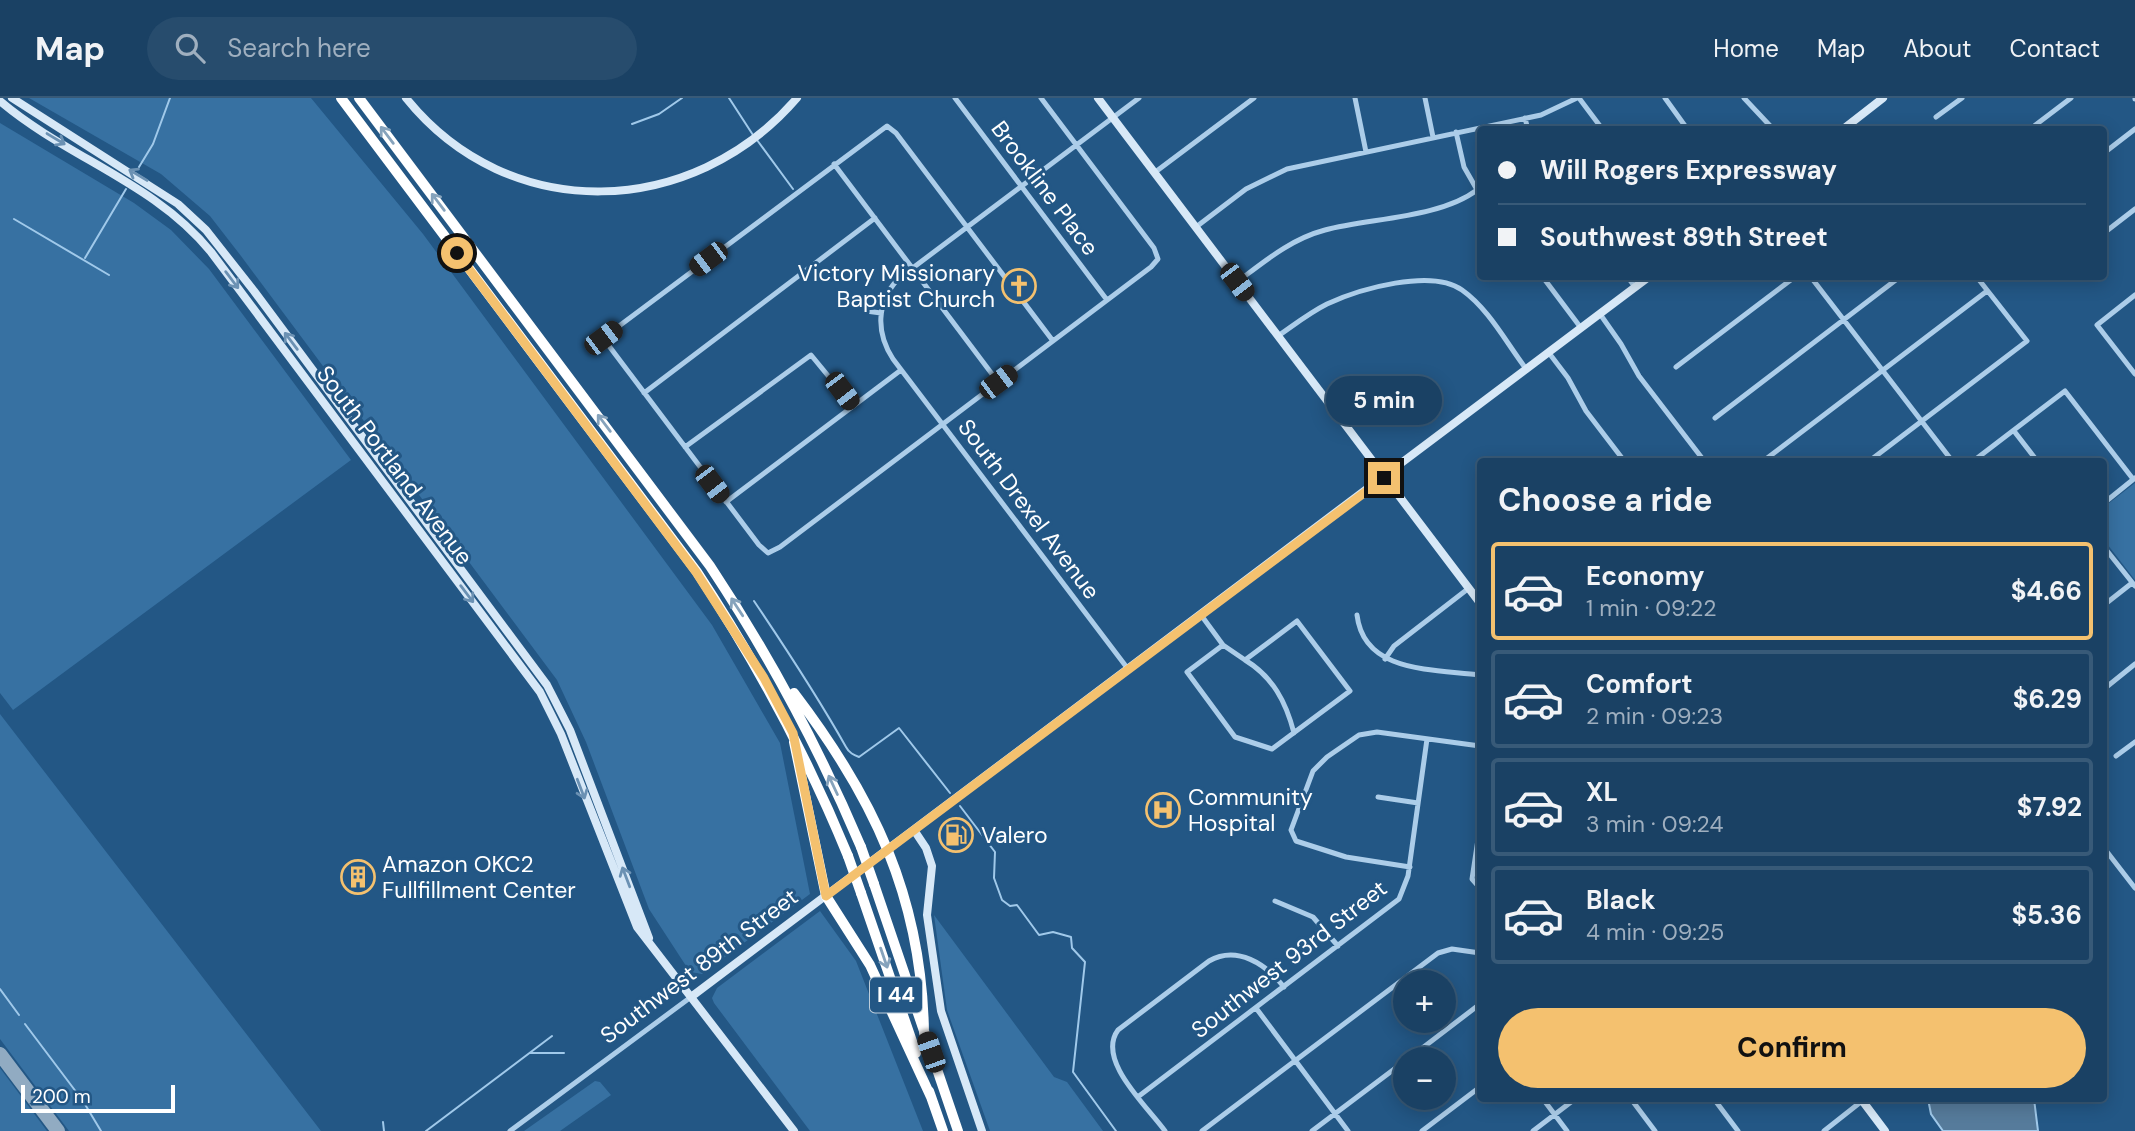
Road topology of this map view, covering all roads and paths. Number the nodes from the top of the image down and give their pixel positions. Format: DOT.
graph roads {
  1 [pos="12,98"];
  2 [pos="341,98"];
  3 [pos="359,98"];
  4 [pos="406,98"];
  5 [pos="797,98"];
  6 [pos="955,98"];
  7 [pos="1041,98"];
  8 [pos="1098,98"];
  9 [pos="1139,98"];
  10 [pos="1254,98"];
  11 [pos="1355,98"];
  12 [pos="1425,98"];
  13 [pos="1578,98"];
  14 [pos="1665,98"];
  15 [pos="1744,98"];
  16 [pos="1883,98"];
  17 [pos="1962,98"];
  18 [pos="2071,98"];
  19 [pos="0,101"];
  20 [pos="1113,117"];
  21 [pos="1936,117"];
  22 [pos="1525,118"];
  23 [pos="1486,126"];
  24 [pos="1527,126"];
  25 [pos="1600,126"];
  26 [pos="1685,126"];
  27 [pos="1769,126"];
  28 [pos="1847,126"];
  29 [pos="2034,126"];
  30 [pos="1477,128"];
  31 [pos="2135,129"];
  32 [pos="1456,132"];
  33 [pos="1433,137"];
  34 [pos="1076,145"];
  35 [pos="2107,151"];
  36 [pos="1366,152"];
  37 [pos="834,164"];
  38 [pos="1154,173"];
  39 [pos="1021,186"];
  40 [pos="1477,189"];
  41 [pos="1477,193"];
  42 [pos="2135,209"];
  43 [pos="875,218"];
  44 [pos="967,227"];
  45 [pos="1196,227"];
  46 [pos="2107,231"];
  47 [pos="912,268"];
  48 [pos="1545,280"];
  49 [pos="1630,280"];
  50 [pos="1645,280"];
  51 [pos="1791,280"];
  52 [pos="1813,280"];
  53 [pos="1897,280"];
  54 [pos="1979,280"];
  55 [pos="1237,282"];
  56 [pos="1635,287"];
  57 [pos="1987,291"];
  58 [pos="2135,295"];
  59 [pos="1107,300"];
  60 [pos="866,311"];
  61 [pos="881,313"];
  62 [pos="1600,314"];
  63 [pos="1844,320"];
  64 [pos="1581,328"];
  65 [pos="1278,337"];
  66 [pos="1053,341"];
  67 [pos="1549,353"];
  68 [pos="1676,367"];
  69 [pos="901,370"];
  70 [pos="1527,370"];
  71 [pos="1883,370"];
  72 [pos="2135,374"];
  73 [pos="998,382"];
  74 [pos="644,393"];
  75 [pos="853,406"];
  76 [pos="1715,418"];
  77 [pos="1922,421"];
  78 [pos="943,424"];
  79 [pos="2014,431"];
  80 [pos="685,447"];
  81 [pos="1622,458"];
  82 [pos="1702,458"];
  83 [pos="1767,458"];
  84 [pos="1873,458"];
  85 [pos="1951,458"];
  86 [pos="1977,458"];
  87 [pos="2035,458"];
  88 [pos="1384,478"];
  89 [pos="2134,479"];
  90 [pos="2107,500"];
  91 [pos="726,502"];
  92 [pos="2107,551"];
  93 [pos="2134,585"];
  94 [pos="1469,589"];
  95 [pos="1477,599"];
  96 [pos="2107,603"];
  97 [pos="1201,615"];
  98 [pos="1357,615"];
  99 [pos="1223,645"];
  100 [pos="1385,659"];
  101 [pos="1245,660"];
  102 [pos="2135,664"];
  103 [pos="773,666"];
  104 [pos="1128,669"];
  105 [pos="1477,674"];
  106 [pos="2107,687"];
  107 [pos="793,733"];
  108 [pos="1294,733"];
  109 [pos="1427,739"];
  110 [pos="2135,742"];
  111 [pos="1477,746"];
  112 [pos="2116,756"];
  113 [pos="1378,797"];
  114 [pos="1418,803"];
  115 [pos="914,830"];
  116 [pos="1477,845"];
  117 [pos="889,849"];
  118 [pos="2107,852"];
  119 [pos="1409,867"];
  120 [pos="1477,884"];
  121 [pos="2135,888"];
  122 [pos="826,896"];
  123 [pos="1275,901"];
  124 [pos="650,940"];
  125 [pos="1338,946"];
  126 [pos="1477,953"];
  127 [pos="1283,987"];
  128 [pos="691,998"];
  129 [pos="1477,1006"];
  130 [pos="1255,1008"];
  131 [pos="925,1033"];
  132 [pos="1424,1047"];
  133 [pos="1295,1061"];
  134 [pos="1393,1070"];
  135 [pos="1477,1089"];
  136 [pos="1139,1096"];
  137 [pos="932,1097"];
  138 [pos="1545,1102"];
  139 [pos="1571,1102"];
  140 [pos="1633,1102"];
  141 [pos="1716,1102"];
  142 [pos="1860,1102"];
  143 [pos="1863,1102"];
  144 [pos="1335,1114"];
  145 [pos="1555,1115"];
  146 [pos="510,1131"];
  147 [pos="794,1131"];
  148 [pos="943,1131"];
  149 [pos="958,1131"];
  150 [pos="982,1131"];
  151 [pos="1165,1131"];
  152 [pos="1202,1131"];
  153 [pos="1312,1131"];
  154 [pos="1348,1131"];
  155 [pos="1422,1131"];
  156 [pos="1533,1131"];
  157 [pos="1567,1131"];
  158 [pos="1655,1131"];
  159 [pos="1738,1131"];
  160 [pos="1824,1131"];
  161 [pos="1885,1131"];
  124 -- 1 [label="main road, South Portland Avenue, one-way"];
  2 -- 107 [label="highway, I 44"];
  103 -- 3 [label="highway, I 44, one-way"];
  4 -- 5 [label="main road"];
  6 -- 39 [label="street, Brookline Place"];
  7 -- 34 [label="street"];
  8 -- 20 [label="main road"];
  9 -- 20 [label="street"];
  10 -- 38 [label="street"];
  11 -- 36 [label="street"];
  12 -- 33 [label="street"];
  13 -- 22 [label="street"];
  13 -- 25 [label="street"];
  14 -- 26 [label="street"];
  15 -- 27 [label="street"];
  16 -- 28 [label="main road"];
  17 -- 21 [label="street"];
  18 -- 29 [label="street"];
  19 -- 124 [label="main road, South Portland Avenue, one-way"];
  20 -- 34 [label="street"];
  20 -- 38 [label="main road"];
  22 -- 23 [label="street"];
  22 -- 24 [label="street"];
  30 -- 32 [label="street"];
  31 -- 35 [label="street"];
  32 -- 33 [label="street"];
  32 -- 40 [label="street"];
  33 -- 36 [label="street"];
  34 -- 39 [label="street"];
  34 -- 59 [label="street"];
  36 -- 45 [label="street"];
  37 -- 43 [label="street"];
  37 -- 44 [label="street"];
  37 -- 74 [label="street"];
  38 -- 45 [label="main road"];
  39 -- 44 [label="street"];
  39 -- 59 [label="street, Brookline Place"];
  41 -- 55 [label="street"];
  42 -- 46 [label="street"];
  43 -- 47 [label="street"];
  43 -- 74 [label="street"];
  44 -- 47 [label="street"];
  44 -- 66 [label="street"];
  45 -- 55 [label="main road"];
  47 -- 61 [label="street"];
  47 -- 73 [label="street"];
  48 -- 64 [label="street"];
  49 -- 56 [label="street"];
  50 -- 56 [label="main road, Southwest 89th Street"];
  51 -- 68 [label="street"];
  52 -- 63 [label="street"];
  53 -- 63 [label="street"];
  54 -- 57 [label="street"];
  55 -- 65 [label="main road"];
  56 -- 62 [label="main road, Southwest 89th Street"];
  57 -- 71 [label="street"];
  57 -- 77 [label="street"];
  58 -- 72 [label="street"];
  59 -- 66 [label="street"];
  60 -- 61 [label="street"];
  61 -- 69 [label="street, South Drexel Avenue"];
  62 -- 64 [label="main road, Southwest 89th Street"];
  62 -- 82 [label="street"];
  63 -- 71 [label="street"];
  63 -- 76 [label="street"];
  64 -- 67 [label="main road, Southwest 89th Street"];
  65 -- 70 [label="street"];
  65 -- 88 [label="main road"];
  66 -- 73 [label="street"];
  67 -- 70 [label="main road, Southwest 89th Street"];
  67 -- 81 [label="street"];
  69 -- 75 [label="street"];
  69 -- 78 [label="street, South Drexel Avenue"];
  70 -- 88 [label="main road, Southwest 89th Street"];
  71 -- 77 [label="street"];
  71 -- 83 [label="street"];
  73 -- 78 [label="street"];
  74 -- 80 [label="street"];
  75 -- 80 [label="street"];
  75 -- 91 [label="street"];
  77 -- 84 [label="street"];
  77 -- 85 [label="street"];
  78 -- 91 [label="street"];
  78 -- 104 [label="street, South Drexel Avenue"];
  79 -- 86 [label="street"];
  79 -- 87 [label="street"];
  79 -- 89 [label="street"];
  80 -- 91 [label="street"];
  88 -- 94 [label="main road"];
  88 -- 97 [label="main road, Southwest 89th Street"];
  89 -- 90 [label="street"];
  92 -- 93 [label="street"];
  93 -- 96 [label="street"];
  94 -- 95 [label="main road"];
  94 -- 100 [label="street"];
  97 -- 99 [label="street"];
  97 -- 104 [label="main road, Southwest 89th Street"];
  98 -- 100 [label="street"];
  99 -- 101 [label="street"];
  99 -- 108 [label="street"];
  100 -- 105 [label="street"];
  101 -- 108 [label="street"];
  101 -- 108 [label="street"];
  102 -- 106 [label="street"];
  103 -- 117 [label="highway"];
  131 -- 103 [label="highway, I 44, one-way, bridge"];
  104 -- 115 [label="main road, Southwest 89th Street"];
  107 -- 122 [label="highway"];
  107 -- 137 [label="highway, I 44, one-way, bridge"];
  109 -- 111 [label="street"];
  109 -- 114 [label="street, Southwest 93rd Street"];
  109 -- 119 [label="street"];
  110 -- 112 [label="street"];
  113 -- 114 [label="street"];
  114 -- 119 [label="street, Southwest 93rd Street"];
  115 -- 117 [label="main road, Southwest 89th Street"];
  115 -- 150 [label="main road"];
  116 -- 120 [label="street"];
  117 -- 122 [label="main road, Southwest 89th Street"];
  117 -- 131 [label="highway"];
  118 -- 121 [label="street"];
  119 -- 125 [label="street, Southwest 93rd Street"];
  122 -- 128 [label="main road, Southwest 89th Street"];
  122 -- 137 [label="highway"];
  123 -- 125 [label="street"];
  124 -- 128 [label="main road, South Portland Avenue"];
  125 -- 127 [label="street, Southwest 93rd Street"];
  126 -- 133 [label="street"];
  127 -- 130 [label="street, Southwest 93rd Street"];
  127 -- 136 [label="street"];
  128 -- 146 [label="street, Southwest 89th Street"];
  128 -- 147 [label="main road, South Portland Avenue"];
  129 -- 132 [label="street"];
  130 -- 133 [label="street"];
  130 -- 136 [label="street, Southwest 93rd Street"];
  131 -- 149 [label="highway, I 44"];
  133 -- 144 [label="street"];
  133 -- 152 [label="street"];
  134 -- 144 [label="street"];
  135 -- 155 [label="street"];
  136 -- 151 [label="street"];
  137 -- 148 [label="highway, I 44"];
  138 -- 145 [label="street"];
  139 -- 145 [label="street"];
  140 -- 158 [label="street"];
  141 -- 159 [label="street"];
  142 -- 160 [label="street"];
  143 -- 161 [label="main road"];
  144 -- 153 [label="street"];
  144 -- 154 [label="street"];
  145 -- 156 [label="street"];
  145 -- 157 [label="street"];
}
